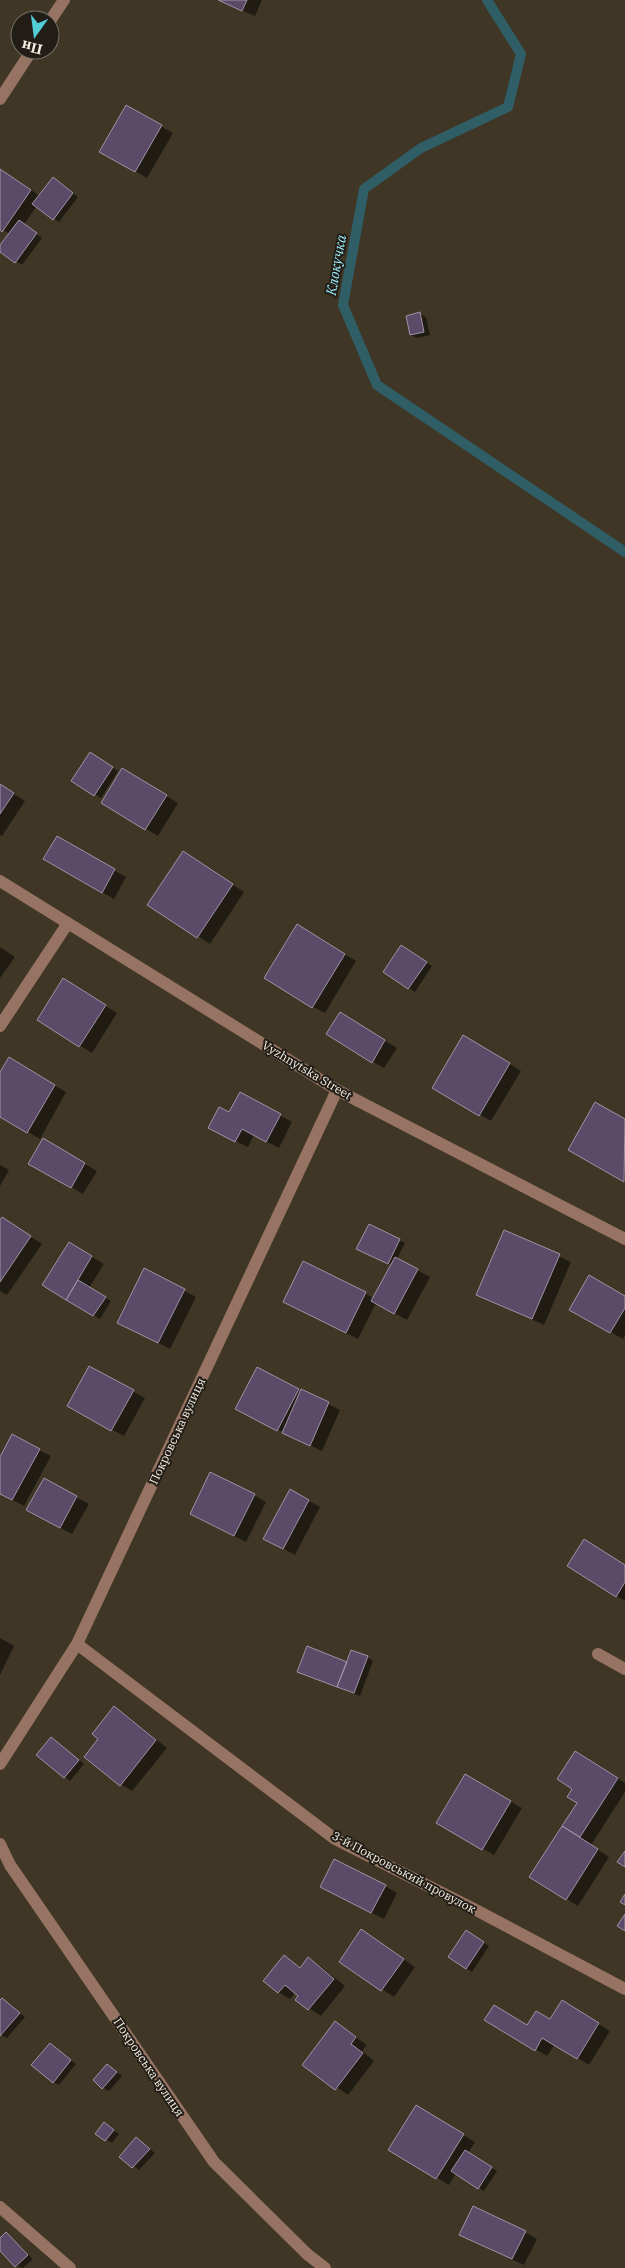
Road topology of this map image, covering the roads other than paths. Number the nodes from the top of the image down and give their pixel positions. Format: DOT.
graph roads {
  1 [pos="26,60"];
  2 [pos="0,100"];
  3 [pos="0,881"];
  4 [pos="68,923"];
  5 [pos="0,1026"];
  6 [pos="337,1090"];
  7 [pos="625,1239"];
  8 [pos="76,1644"];
  9 [pos="598,1654"];
  10 [pos="625,1669"];
  11 [pos="0,1764"];
  12 [pos="0,1844"];
  13 [pos="625,1989"];
  14 [pos="0,2207"];
  15 [pos="70,2268"];
  16 [pos="325,2268"];
  1 -- 2 [label="street"];
  3 -- 4 [label="street, Vyzhnytska Street"];
  4 -- 5 [label="street"];
  4 -- 6 [label="street, Vyzhnytska Street"];
  6 -- 7 [label="street, Vyzhnytska Street"];
  6 -- 8 [label="street, Покровська вулиця"];
  8 -- 11 [label="street, Покровська вулиця"];
  8 -- 13 [label="street, 3-й Покровський провулок"];
  9 -- 10 [label="street"];
  12 -- 16 [label="street, Покровська вулиця"];
  14 -- 15 [label="street"];
}
